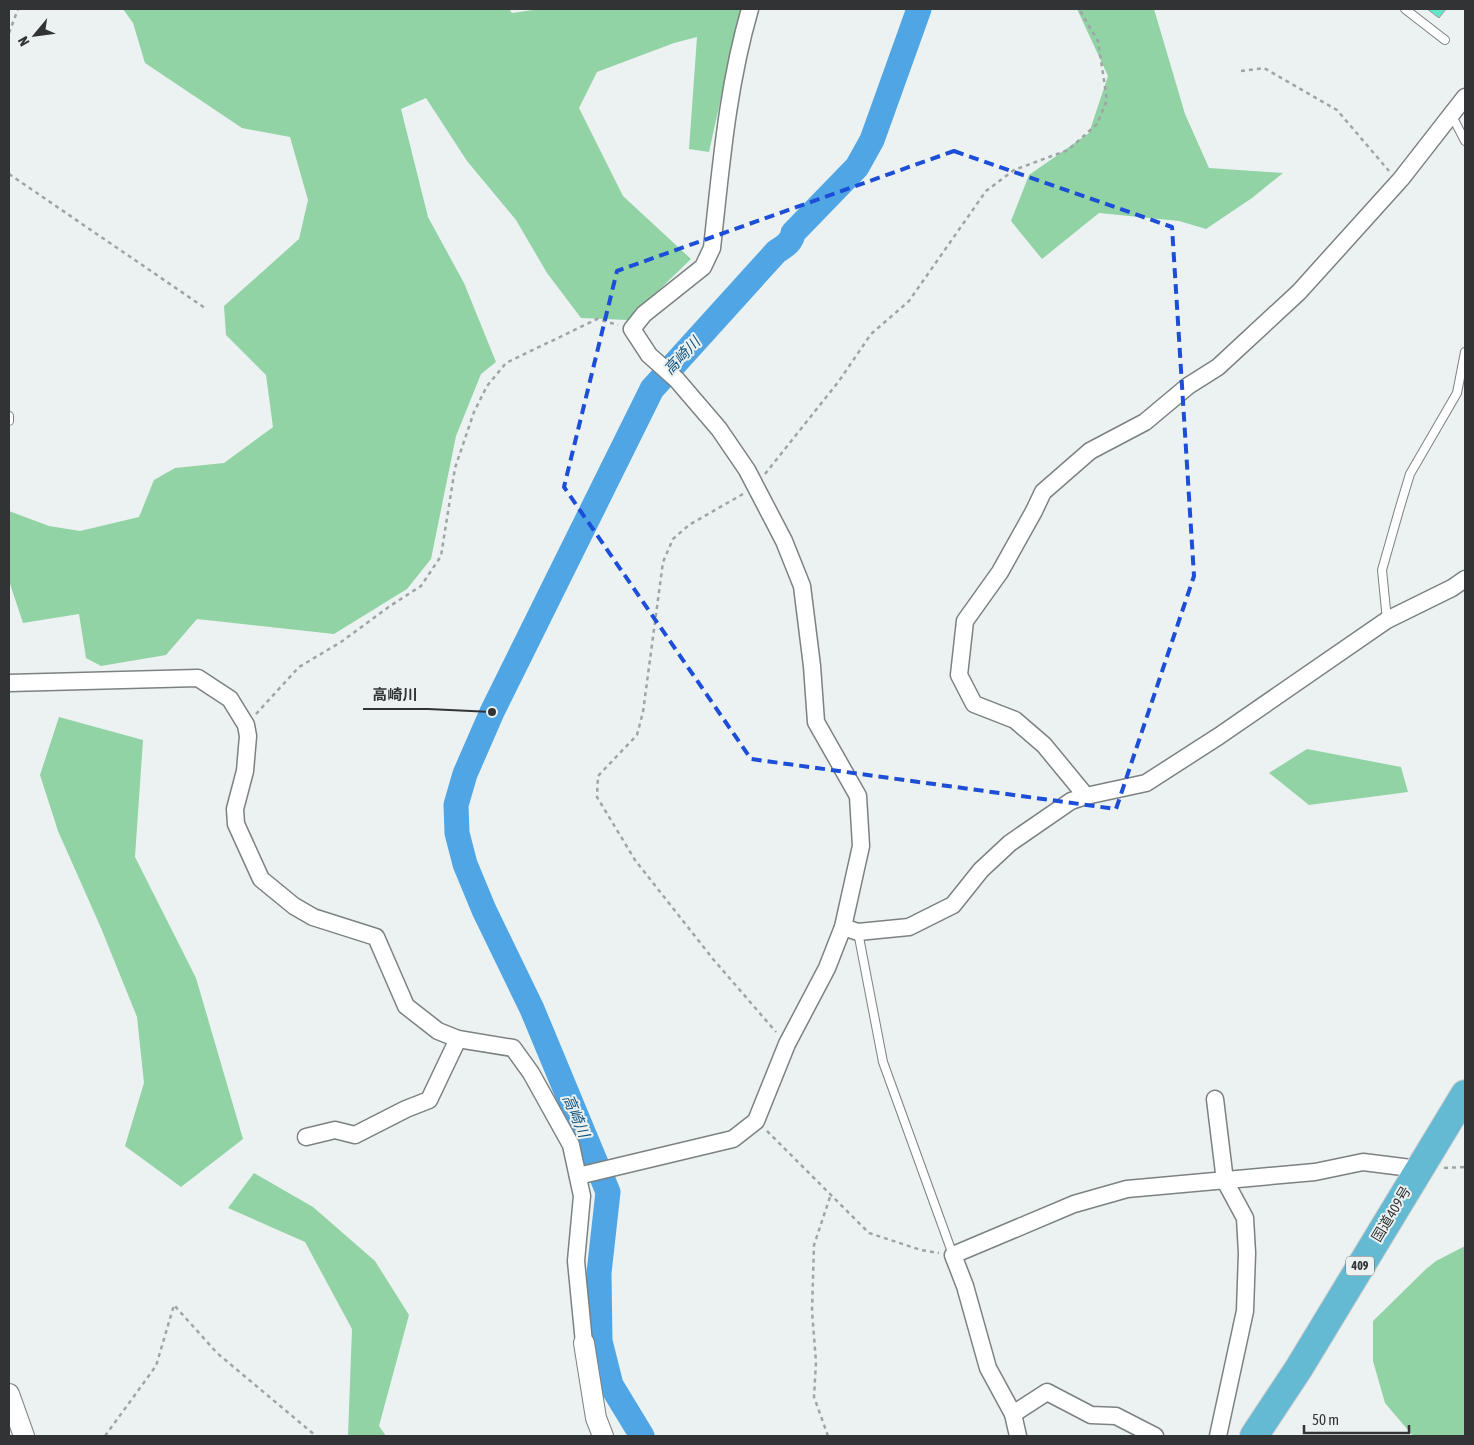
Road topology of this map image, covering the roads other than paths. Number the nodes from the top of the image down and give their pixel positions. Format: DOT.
graph roads {
  1 [pos="750,9"];
  2 [pos="1405,9"];
  3 [pos="1445,40"];
  4 [pos="1465,97"];
  5 [pos="1451,114"];
  6 [pos="1465,141"];
  7 [pos="1465,352"];
  8 [pos="9,416"];
  9 [pos="9,421"];
  10 [pos="1461,586"];
  11 [pos="1387,620"];
  12 [pos="9,683"];
  13 [pos="1086,796"];
  14 [pos="851,929"];
  15 [pos="458,1039"];
  16 [pos="1465,1094"];
  17 [pos="1215,1099"];
  18 [pos="306,1137"];
  19 [pos="1419,1169"];
  20 [pos="578,1176"];
  21 [pos="1226,1181"];
  22 [pos="953,1255"];
  23 [pos="584,1343"];
  24 [pos="9,1394"];
  25 [pos="1013,1414"];
  26 [pos="24,1436"];
  27 [pos="603,1436"];
  28 [pos="1018,1436"];
  29 [pos="1155,1436"];
  30 [pos="1218,1436"];
  31 [pos="1254,1436"];
  1 -- 14 [label="street"];
  2 -- 3 [label="lane"];
  4 -- 5 [label="street"];
  5 -- 6 [label="lane"];
  5 -- 13 [label="street"];
  7 -- 11 [label="lane"];
  8 -- 9 [label="lane"];
  10 -- 11 [label="street"];
  11 -- 13 [label="street"];
  12 -- 15 [label="street"];
  13 -- 14 [label="street"];
  14 -- 20 [label="street"];
  14 -- 22 [label="lane"];
  15 -- 18 [label="street"];
  15 -- 20 [label="street"];
  16 -- 19 [label="highway, 国道409号 / 409"];
  17 -- 21 [label="street"];
  19 -- 21 [label="street"];
  19 -- 31 [label="highway, 国道409号 / 409"];
  20 -- 23 [label="street"];
  21 -- 22 [label="street"];
  21 -- 30 [label="street"];
  22 -- 25 [label="street"];
  23 -- 27 [label="street"];
  24 -- 26 [label="street"];
  25 -- 28 [label="street"];
  25 -- 29 [label="street"];
}
